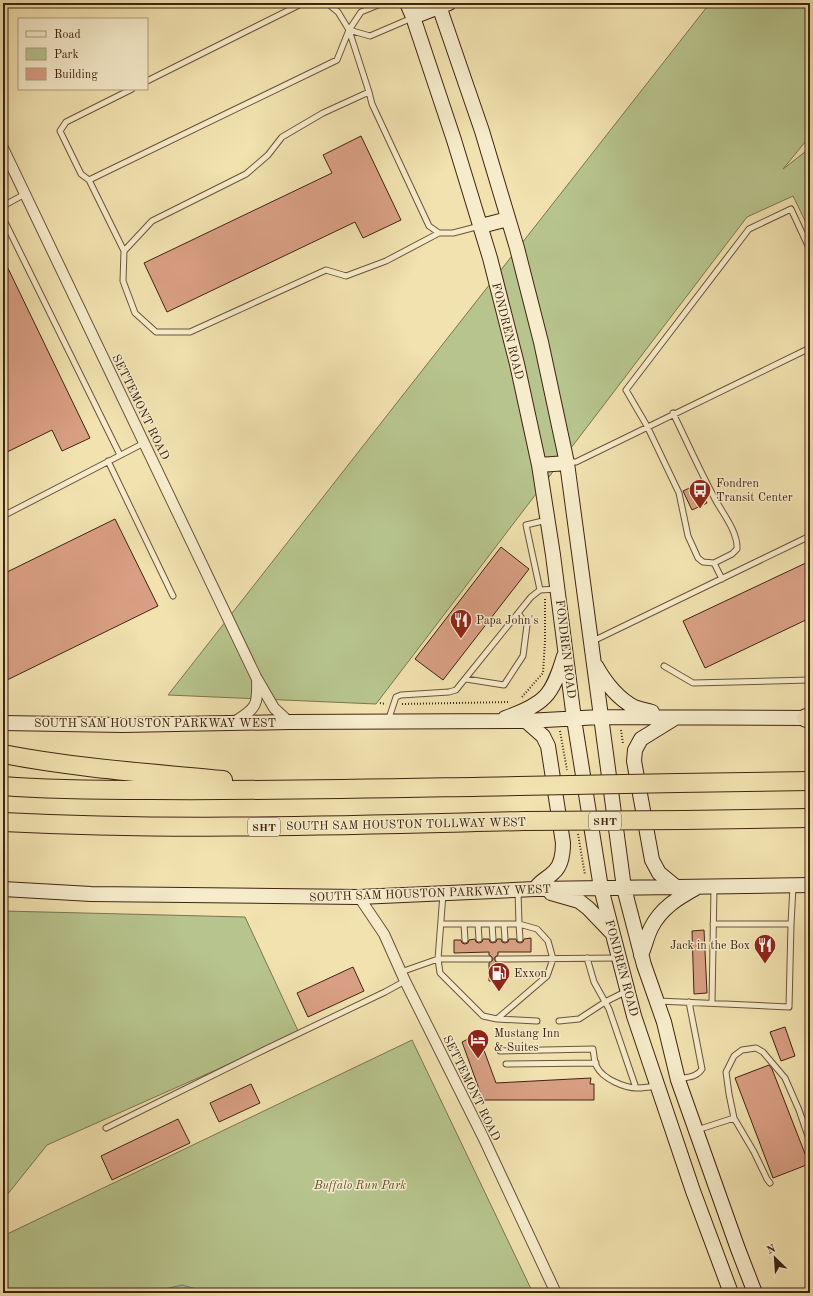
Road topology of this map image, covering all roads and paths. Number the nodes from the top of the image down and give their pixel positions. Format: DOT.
graph roads {
  1 [pos="303,3"];
  2 [pos="327,3"];
  3 [pos="383,3"];
  4 [pos="407,3"];
  5 [pos="442,4"];
  6 [pos="413,17"];
  7 [pos="349,30"];
  8 [pos="148,81"];
  9 [pos="130,90"];
  10 [pos="369,92"];
  11 [pos="3,148"];
  12 [pos="89,180"];
  13 [pos="25,194"];
  14 [pos="3,206"];
  15 [pos="3,218"];
  16 [pos="508,219"];
  17 [pos="480,226"];
  18 [pos="439,233"];
  19 [pos="810,250"];
  20 [pos="124,251"];
  21 [pos="810,348"];
  22 [pos="673,413"];
  23 [pos="646,426"];
  24 [pos="144,443"];
  25 [pos="120,455"];
  26 [pos="108,461"];
  27 [pos="567,463"];
  28 [pos="539,466"];
  29 [pos="3,516"];
  30 [pos="548,520"];
  31 [pos="810,536"];
  32 [pos="714,563"];
  33 [pos="722,579"];
  34 [pos="547,589"];
  35 [pos="172,596"];
  36 [pos="518,614"];
  37 [pos="591,642"];
  38 [pos="566,650"];
  39 [pos="594,662"];
  40 [pos="664,666"];
  41 [pos="256,677"];
  42 [pos="466,679"];
  43 [pos="810,680"];
  44 [pos="522,697"];
  45 [pos="517,702"];
  46 [pos="380,703"];
  47 [pos="394,704"];
  48 [pos="601,717"];
  49 [pos="676,717"];
  50 [pos="809,718"];
  51 [pos="574,719"];
  52 [pos="496,721"];
  53 [pos="526,721"];
  54 [pos="289,722"];
  55 [pos="388,722"];
  56 [pos="3,723"];
  57 [pos="232,723"];
  58 [pos="560,730"];
  59 [pos="3,754"];
  60 [pos="568,776"];
  61 [pos="810,781"];
  62 [pos="3,786"];
  63 [pos="317,790"];
  64 [pos="810,819"];
  65 [pos="3,823"];
  66 [pos="577,829"];
  67 [pos="585,875"];
  68 [pos="810,885"];
  69 [pos="793,886"];
  70 [pos="676,887"];
  71 [pos="697,887"];
  72 [pos="714,887"];
  73 [pos="535,888"];
  74 [pos="601,888"];
  75 [pos="624,888"];
  76 [pos="3,889"];
  77 [pos="518,890"];
  78 [pos="443,893"];
  79 [pos="359,897"];
  80 [pos="440,924"];
  81 [pos="464,924"];
  82 [pos="478,924"];
  83 [pos="492,924"];
  84 [pos="504,924"];
  85 [pos="520,924"];
  86 [pos="713,924"];
  87 [pos="791,924"];
  88 [pos="613,935"];
  89 [pos="479,939"];
  90 [pos="493,939"];
  91 [pos="505,939"];
  92 [pos="520,939"];
  93 [pos="464,940"];
  94 [pos="506,952"];
  95 [pos="520,952"];
  96 [pos="465,953"];
  97 [pos="479,953"];
  98 [pos="641,955"];
  99 [pos="587,958"];
  100 [pos="619,958"];
  101 [pos="438,959"];
  102 [pos="465,959"];
  103 [pos="479,959"];
  104 [pos="489,959"];
  105 [pos="498,959"];
  106 [pos="506,959"];
  107 [pos="521,959"];
  108 [pos="553,959"];
  109 [pos="403,976"];
  110 [pos="628,990"];
  111 [pos="657,1001"];
  112 [pos="605,1002"];
  113 [pos="689,1002"];
  114 [pos="712,1003"];
  115 [pos="497,1020"];
  116 [pos="537,1021"];
  117 [pos="559,1021"];
  118 [pos="500,1051"];
  119 [pos="596,1063"];
  120 [pos="506,1064"];
  121 [pos="678,1080"];
  122 [pos="657,1086"];
  123 [pos="636,1088"];
  124 [pos="734,1118"];
  125 [pos="106,1128"];
  126 [pos="696,1130"];
  127 [pos="810,1142"];
  128 [pos="770,1182"];
  129 [pos="556,1293"];
  130 [pos="731,1293"];
  131 [pos="755,1293"];
  1 -- 8 [label="lane"];
  2 -- 7 [label="lane"];
  3 -- 7 [label="lane"];
  4 -- 6 [label="main road, FONDREN ROAD"];
  5 -- 6 [label="main road"];
  5 -- 16 [label="main road, FONDREN ROAD"];
  6 -- 7 [label="lane"];
  6 -- 17 [label="main road, FONDREN ROAD"];
  7 -- 10 [label="lane"];
  7 -- 12 [label="lane"];
  9 -- 12 [label="lane"];
  10 -- 18 [label="lane"];
  10 -- 20 [label="lane"];
  11 -- 13 [label="street, SETTEMONT ROAD"];
  12 -- 20 [label="lane"];
  13 -- 14 [label="lane"];
  13 -- 24 [label="street, SETTEMONT ROAD"];
  15 -- 25 [label="lane"];
  16 -- 17 [label="main road"];
  16 -- 27 [label="main road, FONDREN ROAD"];
  17 -- 18 [label="lane"];
  17 -- 28 [label="main road, FONDREN ROAD"];
  18 -- 20 [label="lane"];
  19 -- 23 [label="lane"];
  21 -- 22 [label="lane"];
  22 -- 23 [label="lane"];
  22 -- 32 [label="lane"];
  23 -- 27 [label="lane"];
  23 -- 32 [label="lane"];
  24 -- 25 [label="lane"];
  24 -- 41 [label="street, SETTEMONT ROAD"];
  25 -- 26 [label="lane"];
  26 -- 29 [label="lane"];
  26 -- 35 [label="lane"];
  27 -- 28 [label="main road"];
  27 -- 37 [label="main road, FONDREN ROAD"];
  28 -- 30 [label="main road, FONDREN ROAD"];
  30 -- 34 [label="main road, FONDREN ROAD"];
  30 -- 34 [label="lane"];
  31 -- 33 [label="lane"];
  32 -- 33 [label="lane"];
  33 -- 37 [label="lane"];
  34 -- 36 [label="lane"];
  34 -- 38 [label="main road, FONDREN ROAD"];
  34 -- 44 [label="path"];
  36 -- 42 [label="lane"];
  36 -- 42 [label="lane"];
  37 -- 39 [label="main road, FONDREN ROAD"];
  38 -- 51 [label="main road, FONDREN ROAD"];
  38 -- 52 [label="main road"];
  39 -- 48 [label="main road, FONDREN ROAD"];
  39 -- 49 [label="main road"];
  40 -- 43 [label="lane"];
  41 -- 54 [label="street, SETTEMONT ROAD"];
  41 -- 57 [label="street, SETTEMONT ROAD"];
  42 -- 47 [label="lane"];
  45 -- 47 [label="path"];
  46 -- 47 [label="path"];
  47 -- 55 [label="lane"];
  48 -- 49 [label="main road, SOUTH SAM HOUSTON PARKWAY WEST"];
  48 -- 51 [label="main road, SOUTH SAM HOUSTON PARKWAY WEST"];
  48 -- 75 [label="main road, FONDREN ROAD"];
  49 -- 50 [label="main road, SOUTH SAM HOUSTON PARKWAY WEST"];
  49 -- 70 [label="main road"];
  51 -- 53 [label="main road, SOUTH SAM HOUSTON PARKWAY WEST"];
  51 -- 74 [label="main road, FONDREN ROAD"];
  52 -- 53 [label="main road, SOUTH SAM HOUSTON PARKWAY WEST"];
  52 -- 55 [label="main road, SOUTH SAM HOUSTON PARKWAY WEST"];
  53 -- 73 [label="main road"];
  54 -- 55 [label="main road, SOUTH SAM HOUSTON PARKWAY WEST"];
  54 -- 57 [label="main road, SOUTH SAM HOUSTON PARKWAY WEST"];
  56 -- 57 [label="main road, SOUTH SAM HOUSTON PARKWAY WEST"];
  58 -- 60 [label="path"];
  59 -- 63 [label="highway"];
  61 -- 63 [label="highway, bridge"];
  62 -- 63 [label="highway"];
  64 -- 65 [label="highway, SOUTH SAM HOUSTON TOLLWAY WEST / SHT, bridge"];
  66 -- 67 [label="path"];
  68 -- 69 [label="main road, SOUTH SAM HOUSTON PARKWAY WEST"];
  69 -- 72 [label="main road, SOUTH SAM HOUSTON PARKWAY WEST"];
  69 -- 87 [label="lane"];
  70 -- 71 [label="main road, SOUTH SAM HOUSTON PARKWAY WEST"];
  70 -- 75 [label="main road, SOUTH SAM HOUSTON PARKWAY WEST"];
  71 -- 72 [label="main road, SOUTH SAM HOUSTON PARKWAY WEST"];
  71 -- 98 [label="main road"];
  72 -- 86 [label="lane"];
  73 -- 74 [label="main road, SOUTH SAM HOUSTON PARKWAY WEST"];
  73 -- 77 [label="main road, SOUTH SAM HOUSTON PARKWAY WEST"];
  73 -- 88 [label="main road"];
  74 -- 75 [label="main road, SOUTH SAM HOUSTON PARKWAY WEST"];
  74 -- 88 [label="main road, FONDREN ROAD"];
  75 -- 98 [label="main road, FONDREN ROAD"];
  76 -- 79 [label="main road, SOUTH SAM HOUSTON PARKWAY WEST"];
  77 -- 78 [label="main road, SOUTH SAM HOUSTON PARKWAY WEST"];
  77 -- 85 [label="lane"];
  78 -- 79 [label="main road, SOUTH SAM HOUSTON PARKWAY WEST"];
  78 -- 80 [label="lane"];
  79 -- 109 [label="street, SETTEMONT ROAD"];
  80 -- 81 [label="lane"];
  80 -- 101 [label="lane"];
  81 -- 82 [label="lane"];
  81 -- 93 [label="lane"];
  82 -- 83 [label="lane"];
  82 -- 89 [label="lane"];
  83 -- 84 [label="lane"];
  83 -- 90 [label="lane"];
  84 -- 85 [label="lane"];
  84 -- 91 [label="lane"];
  85 -- 92 [label="lane"];
  85 -- 108 [label="lane"];
  86 -- 87 [label="lane"];
  86 -- 114 [label="lane"];
  87 -- 114 [label="lane"];
  88 -- 100 [label="main road, FONDREN ROAD"];
  94 -- 106 [label="lane"];
  95 -- 107 [label="lane"];
  96 -- 102 [label="lane"];
  97 -- 103 [label="lane"];
  98 -- 111 [label="main road, FONDREN ROAD"];
  99 -- 100 [label="lane"];
  99 -- 108 [label="lane"];
  99 -- 112 [label="lane"];
  100 -- 110 [label="main road, FONDREN ROAD"];
  101 -- 102 [label="lane"];
  101 -- 109 [label="lane"];
  101 -- 115 [label="lane"];
  102 -- 103 [label="lane"];
  103 -- 104 [label="lane"];
  105 -- 106 [label="lane"];
  106 -- 107 [label="lane"];
  107 -- 108 [label="lane"];
  108 -- 115 [label="lane"];
  109 -- 125 [label="lane"];
  109 -- 129 [label="street, SETTEMONT ROAD"];
  110 -- 112 [label="lane"];
  110 -- 122 [label="main road, FONDREN ROAD"];
  111 -- 113 [label="lane"];
  111 -- 121 [label="main road, FONDREN ROAD"];
  112 -- 117 [label="lane"];
  112 -- 123 [label="lane"];
  113 -- 114 [label="lane"];
  113 -- 121 [label="lane"];
  115 -- 116 [label="lane"];
  118 -- 119 [label="lane"];
  119 -- 120 [label="lane"];
  119 -- 123 [label="lane"];
  121 -- 122 [label="main road"];
  121 -- 126 [label="main road, FONDREN ROAD"];
  122 -- 123 [label="lane"];
  122 -- 130 [label="main road, FONDREN ROAD"];
  124 -- 126 [label="lane"];
  124 -- 127 [label="lane"];
  124 -- 128 [label="lane"];
  126 -- 131 [label="main road, FONDREN ROAD"];
}
